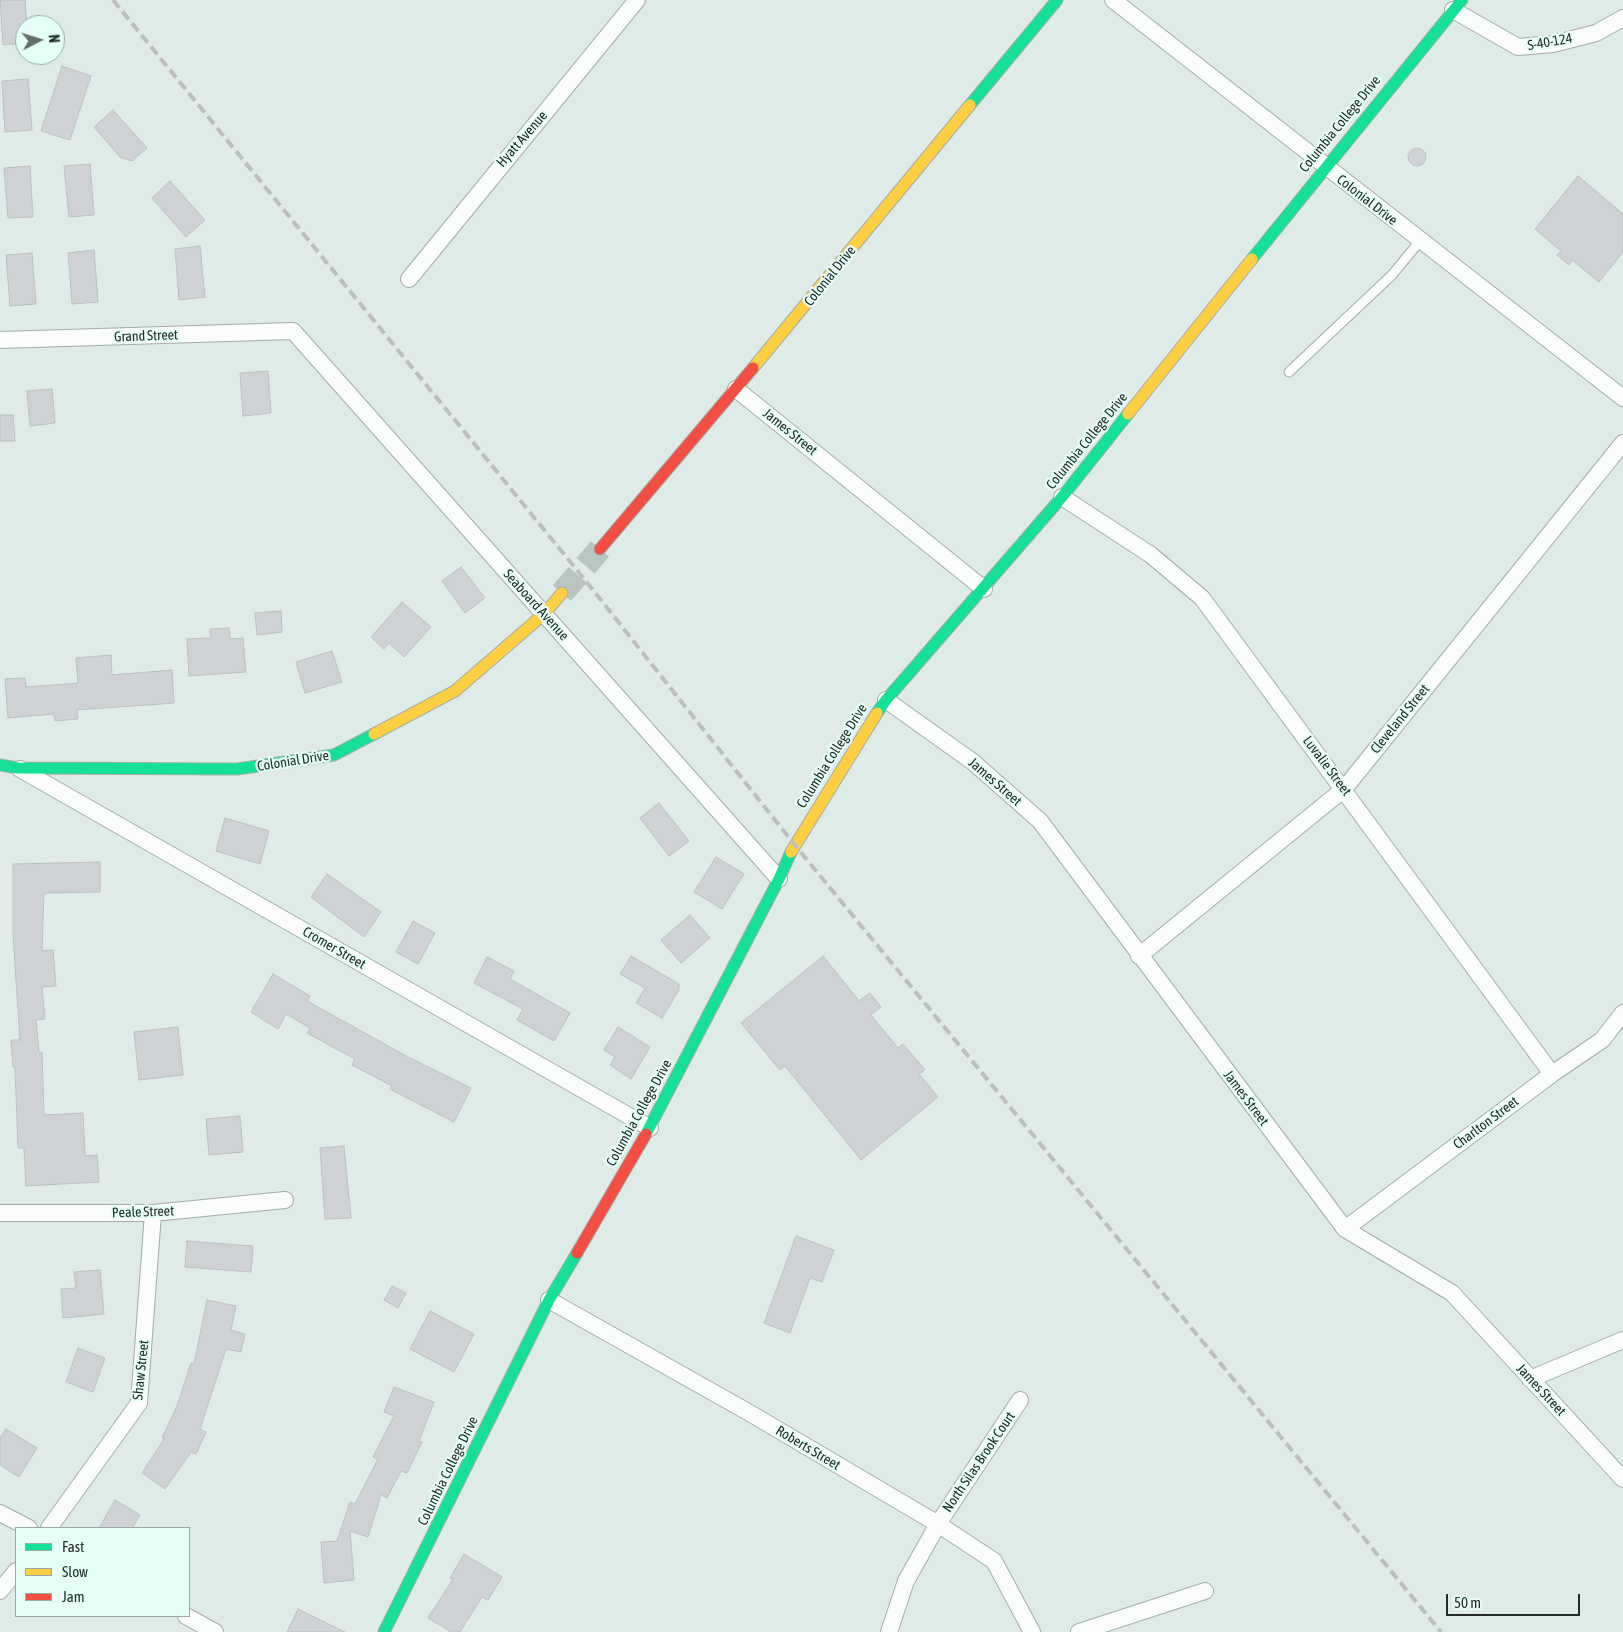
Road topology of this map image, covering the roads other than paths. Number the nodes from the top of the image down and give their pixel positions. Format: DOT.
graph roads {
  1 [pos="637,0"];
  2 [pos="1056,0"];
  3 [pos="1113,0"];
  4 [pos="1458,5"];
  5 [pos="1623,18"];
  6 [pos="1325,167"];
  7 [pos="1420,241"];
  8 [pos="408,280"];
  9 [pos="293,331"];
  10 [pos="0,340"];
  11 [pos="1289,372"];
  12 [pos="736,389"];
  13 [pos="1623,398"];
  14 [pos="1623,443"];
  15 [pos="1062,497"];
  16 [pos="600,549"];
  17 [pos="984,589"];
  18 [pos="562,593"];
  19 [pos="544,614"];
  20 [pos="886,700"];
  21 [pos="0,765"];
  22 [pos="18,768"];
  23 [pos="1344,789"];
  24 [pos="779,879"];
  25 [pos="1139,956"];
  26 [pos="1623,1013"];
  27 [pos="1552,1074"];
  28 [pos="650,1128"];
  29 [pos="285,1200"];
  30 [pos="0,1213"];
  31 [pos="153,1213"];
  32 [pos="1345,1229"];
  33 [pos="549,1300"];
  34 [pos="1623,1340"];
  35 [pos="1530,1378"];
  36 [pos="1020,1400"];
  37 [pos="1623,1479"];
  38 [pos="0,1513"];
  39 [pos="938,1524"];
  40 [pos="26,1527"];
  41 [pos="50,1527"];
  42 [pos="15,1572"];
  43 [pos="0,1591"];
  44 [pos="1205,1591"];
  45 [pos="188,1617"];
  46 [pos="388,1631"];
  47 [pos="215,1632"];
  48 [pos="889,1632"];
  49 [pos="1032,1632"];
  50 [pos="1079,1632"];
  1 -- 8 [label="street, Hyatt Avenue"];
  2 -- 12 [label="street, Colonial Drive"];
  3 -- 6 [label="street, Colonial Drive"];
  4 -- 5 [label="street, S-40-124"];
  4 -- 6 [label="street, Columbia College Drive"];
  6 -- 7 [label="street, Colonial Drive"];
  6 -- 15 [label="street, Columbia College Drive"];
  7 -- 11 [label="lane"];
  7 -- 13 [label="street, Colonial Drive"];
  9 -- 10 [label="street, Grand Street"];
  9 -- 19 [label="street, Seaboard Avenue"];
  12 -- 16 [label="street, Colonial Drive"];
  12 -- 17 [label="street, James Street"];
  14 -- 23 [label="street, Cleveland Street"];
  15 -- 17 [label="street, Columbia College Drive"];
  15 -- 23 [label="street, Luvalie Street"];
  17 -- 20 [label="street, Columbia College Drive"];
  18 -- 19 [label="street, Colonial Drive"];
  19 -- 22 [label="street, Colonial Drive"];
  19 -- 24 [label="street, Seaboard Avenue"];
  20 -- 24 [label="street, Columbia College Drive"];
  20 -- 25 [label="street, James Street"];
  21 -- 22 [label="street, Colonial Drive"];
  22 -- 28 [label="street, Cromer Street"];
  23 -- 25 [label="street, Cleveland Street"];
  23 -- 27 [label="street, Luvalie Street"];
  24 -- 28 [label="street, Columbia College Drive"];
  25 -- 32 [label="street, James Street"];
  26 -- 27 [label="street, Charlton Street"];
  27 -- 32 [label="street, Charlton Street"];
  28 -- 33 [label="street, Columbia College Drive"];
  29 -- 31 [label="street, Peale Street"];
  30 -- 31 [label="street, Peale Street"];
  31 -- 41 [label="street, Shaw Street"];
  32 -- 35 [label="street, James Street"];
  33 -- 39 [label="street, Roberts Street"];
  33 -- 46 [label="street, Columbia College Drive"];
  34 -- 35 [label="street"];
  35 -- 37 [label="street, James Street"];
  36 -- 39 [label="street, North Silas Brook Court"];
  38 -- 40 [label="street"];
  39 -- 48 [label="street, North Silas Brook Court"];
  39 -- 49 [label="street, Roberts Street"];
  42 -- 43 [label="street"];
  44 -- 50 [label="street"];
  45 -- 47 [label="street"];
}
